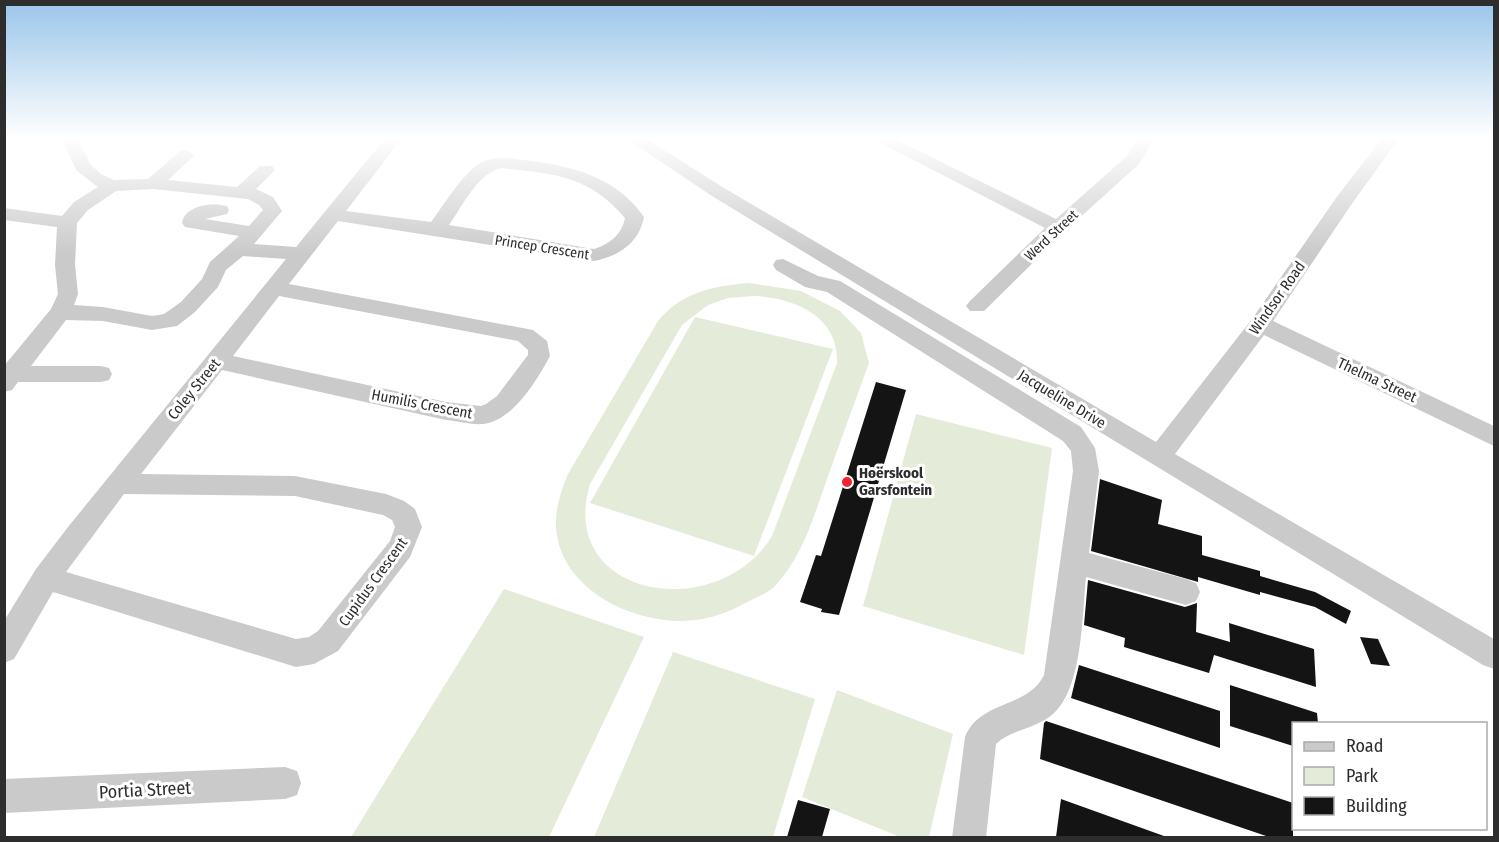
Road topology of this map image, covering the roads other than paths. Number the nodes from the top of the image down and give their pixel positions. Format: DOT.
graph roads {
  1 [pos="92,176"];
  2 [pos="162,176"];
  3 [pos="259,176"];
  4 [pos="365,176"];
  5 [pos="475,176"];
  6 [pos="582,176"];
  7 [pos="693,176"];
  8 [pos="957,176"];
  9 [pos="1114,176"];
  10 [pos="1362,176"];
  11 [pos="153,184"];
  12 [pos="112,186"];
  13 [pos="241,193"];
  14 [pos="220,210"];
  15 [pos="4,214"];
  16 [pos="335,215"];
  17 [pos="67,222"];
  18 [pos="1058,226"];
  19 [pos="435,229"];
  20 [pos="255,233"];
  21 [pos="239,249"];
  22 [pos="304,254"];
  23 [pos="783,265"];
  24 [pos="276,289"];
  25 [pos="60,312"];
  26 [pos="1260,324"];
  27 [pos="949,331"];
  28 [pos="217,361"];
  29 [pos="101,374"];
  30 [pos="997,374"];
  31 [pos="7,378"];
  32 [pos="1494,437"];
  33 [pos="1159,457"];
  34 [pos="118,484"];
  35 [pos="1076,562"];
  36 [pos="46,578"];
  37 [pos="1186,592"];
  38 [pos="4,650"];
  39 [pos="1494,656"];
  40 [pos="285,783"];
  41 [pos="4,796"];
  42 [pos="969,837"];
  1 -- 12 [label="street"];
  2 -- 11 [label="street"];
  3 -- 13 [label="street"];
  4 -- 16 [label="street, Coley Street"];
  5 -- 19 [label="street, Princep Crescent"];
  6 -- 19 [label="street, Princep Crescent"];
  7 -- 27 [label="street, Jacqueline Drive"];
  8 -- 18 [label="street"];
  9 -- 18 [label="street, Werd Street"];
  10 -- 26 [label="street, Windsor Road"];
  11 -- 12 [label="street"];
  11 -- 13 [label="street"];
  12 -- 17 [label="street"];
  13 -- 20 [label="street"];
  14 -- 20 [label="street"];
  15 -- 17 [label="street"];
  16 -- 19 [label="street, Princep Crescent"];
  16 -- 22 [label="street, Coley Street"];
  17 -- 25 [label="street"];
  18 -- 27 [label="street, Werd Street"];
  20 -- 21 [label="street"];
  21 -- 22 [label="street"];
  21 -- 25 [label="street"];
  22 -- 24 [label="street, Coley Street"];
  23 -- 30 [label="street"];
  24 -- 28 [label="street, Coley Street"];
  24 -- 28 [label="street, Humilis Crescent"];
  25 -- 31 [label="street"];
  26 -- 32 [label="street, Thelma Street"];
  26 -- 33 [label="street, Windsor Road"];
  27 -- 30 [label="street, Jacqueline Drive"];
  28 -- 34 [label="street, Coley Street"];
  29 -- 31 [label="street"];
  30 -- 33 [label="street, Jacqueline Drive"];
  30 -- 35 [label="street"];
  33 -- 39 [label="street, Jacqueline Drive"];
  34 -- 36 [label="street, Coley Street"];
  34 -- 36 [label="street, Cupidus Crescent"];
  35 -- 37 [label="street"];
  35 -- 42 [label="street"];
  36 -- 38 [label="street, Coley Street"];
  40 -- 41 [label="street, Portia Street"];
}
